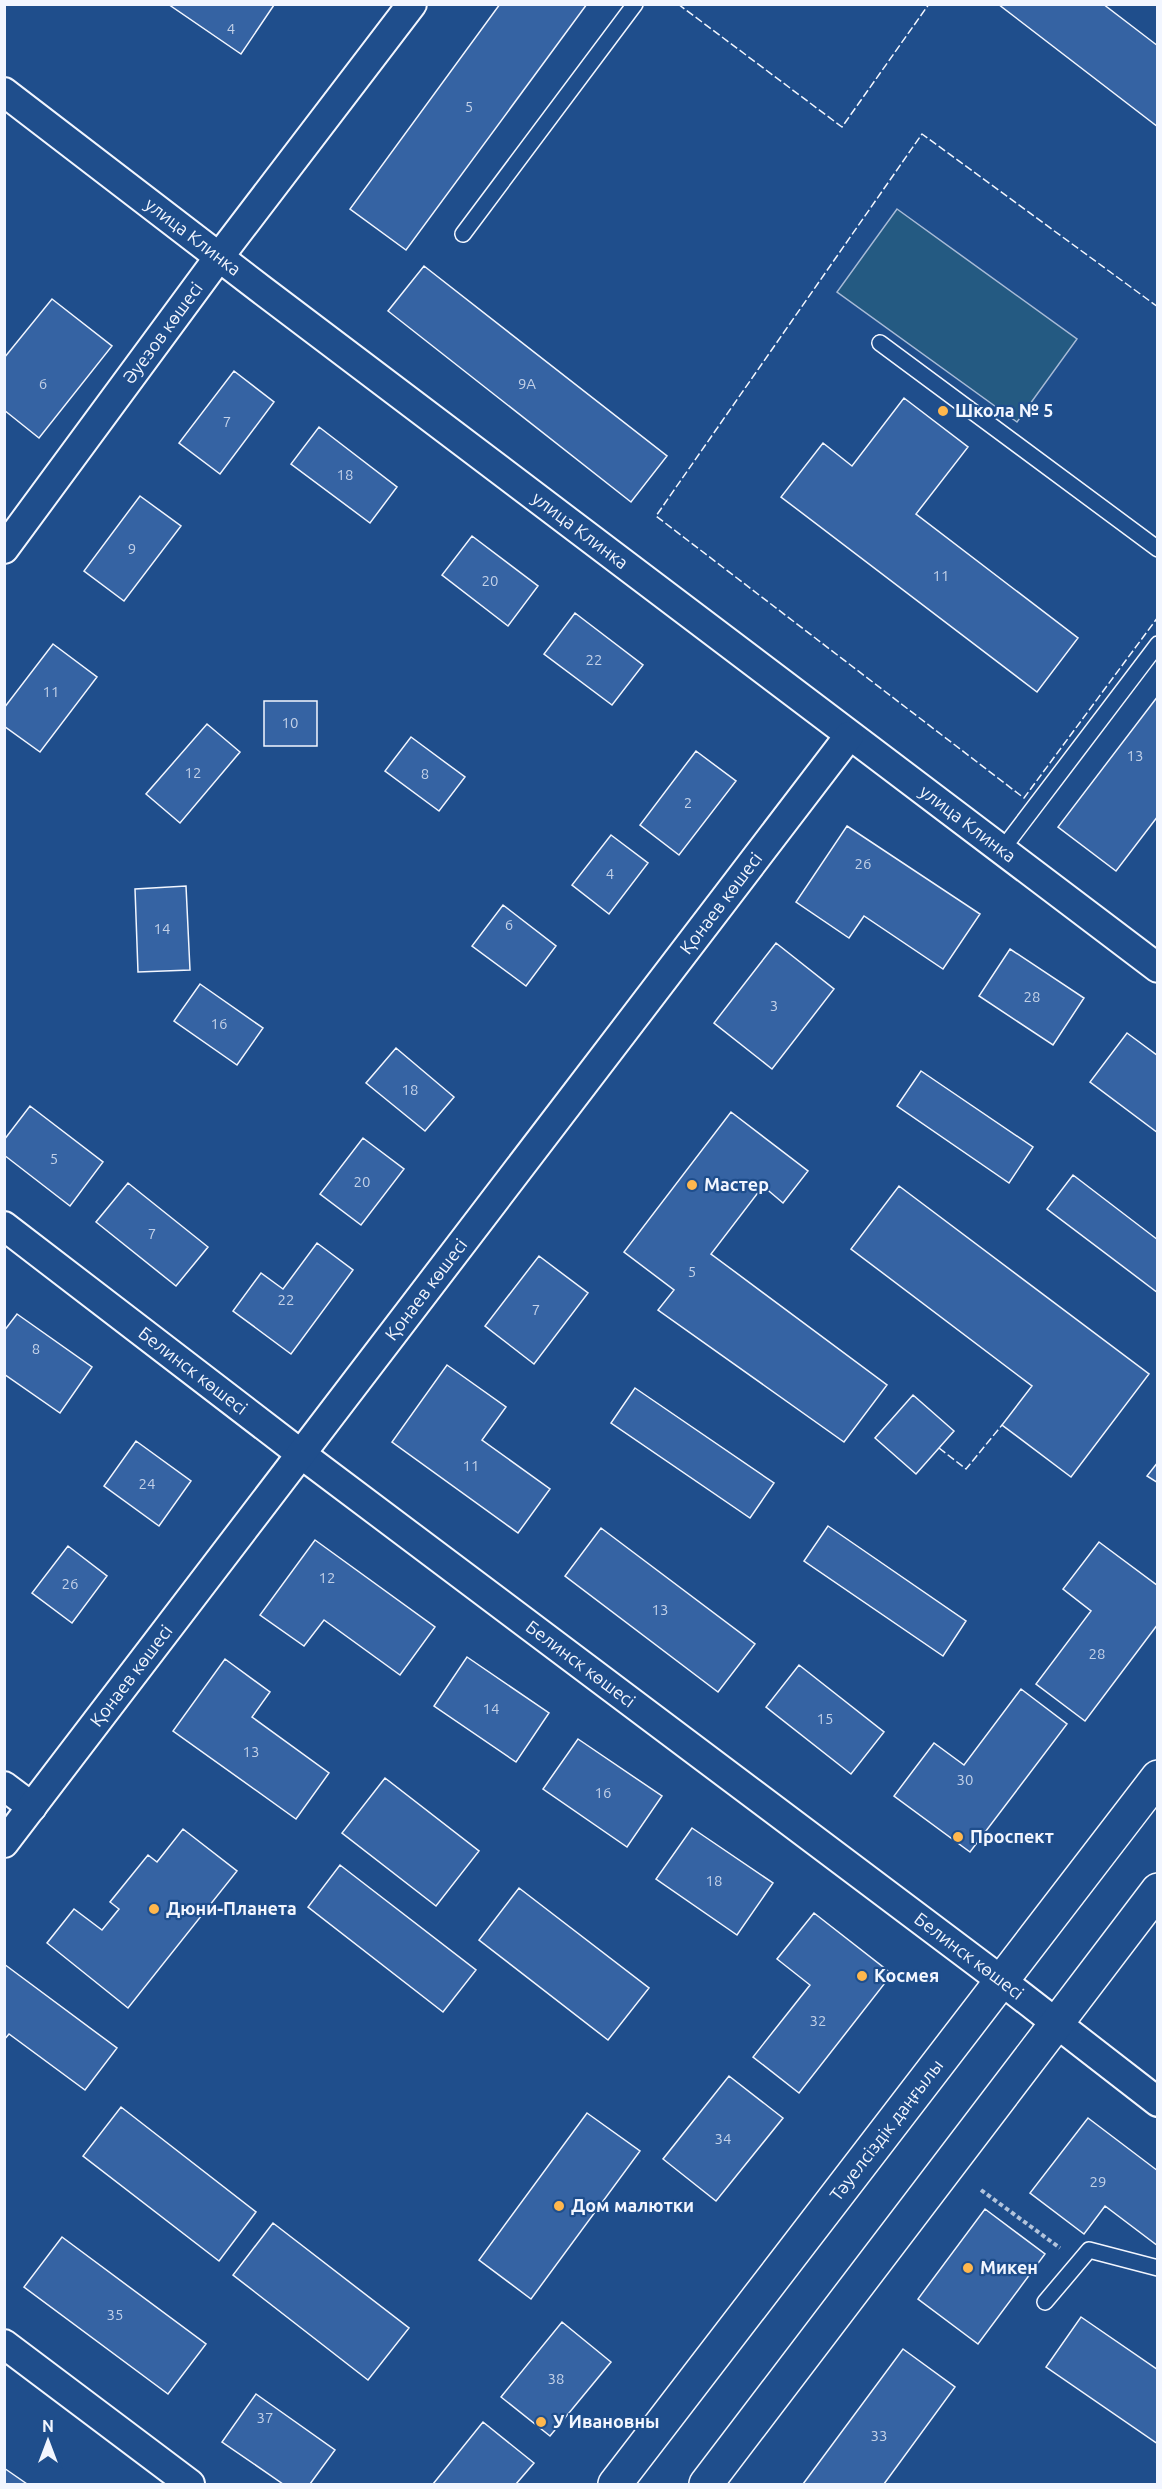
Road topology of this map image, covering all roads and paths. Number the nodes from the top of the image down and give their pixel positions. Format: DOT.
graph roads {
  1 [pos="412,4"];
  2 [pos="635,4"];
  3 [pos="4,92"];
  4 [pos="463,234"];
  5 [pos="219,257"];
  6 [pos="880,343"];
  7 [pos="4,549"];
  8 [pos="1158,549"];
  9 [pos="1158,644"];
  10 [pos="849,736"];
  11 [pos="1001,851"];
  12 [pos="1158,968"];
  13 [pos="4,1226"];
  14 [pos="301,1454"];
  15 [pos="1158,1777"];
  16 [pos="4,1786"];
  17 [pos="32,1807"];
  18 [pos="4,1843"];
  19 [pos="1158,1890"];
  20 [pos="1002,1982"];
  21 [pos="1055,2025"];
  22 [pos="1158,2102"];
  23 [pos="981,2190"];
  24 [pos="1079,2262"];
  25 [pos="1158,2268"];
  26 [pos="1045,2302"];
  27 [pos="4,2343"];
  28 [pos="190,2484"];
  29 [pos="615,2484"];
  30 [pos="706,2484"];
  1 -- 5 [label="street, Әуезов көшесі"];
  2 -- 4 [label="lane"];
  3 -- 5 [label="street, улица Клинка"];
  5 -- 7 [label="street, Әуезов көшесі"];
  5 -- 10 [label="street, улица Клинка"];
  6 -- 8 [label="lane"];
  9 -- 11 [label="lane"];
  10 -- 11 [label="street, улица Клинка"];
  10 -- 14 [label="street, Қонаев көшесі"];
  11 -- 12 [label="street, улица Клинка"];
  13 -- 14 [label="street, Белинск көшесі"];
  14 -- 17 [label="street, Қонаев көшесі"];
  14 -- 20 [label="street, Белинск көшесі"];
  15 -- 20 [label="street, Тәуелсіздік даңғылы"];
  16 -- 17 [label="street"];
  17 -- 18 [label="street, Қонаев көшесі"];
  19 -- 21 [label="street"];
  20 -- 21 [label="street, Белинск көшесі"];
  20 -- 29 [label="street, Тәуелсіздік даңғылы"];
  21 -- 22 [label="street, Белинск көшесі"];
  21 -- 30 [label="street"];
  23 -- 24 [label="path"];
  24 -- 25 [label="lane"];
  24 -- 26 [label="lane"];
  27 -- 28 [label="street"];
}
